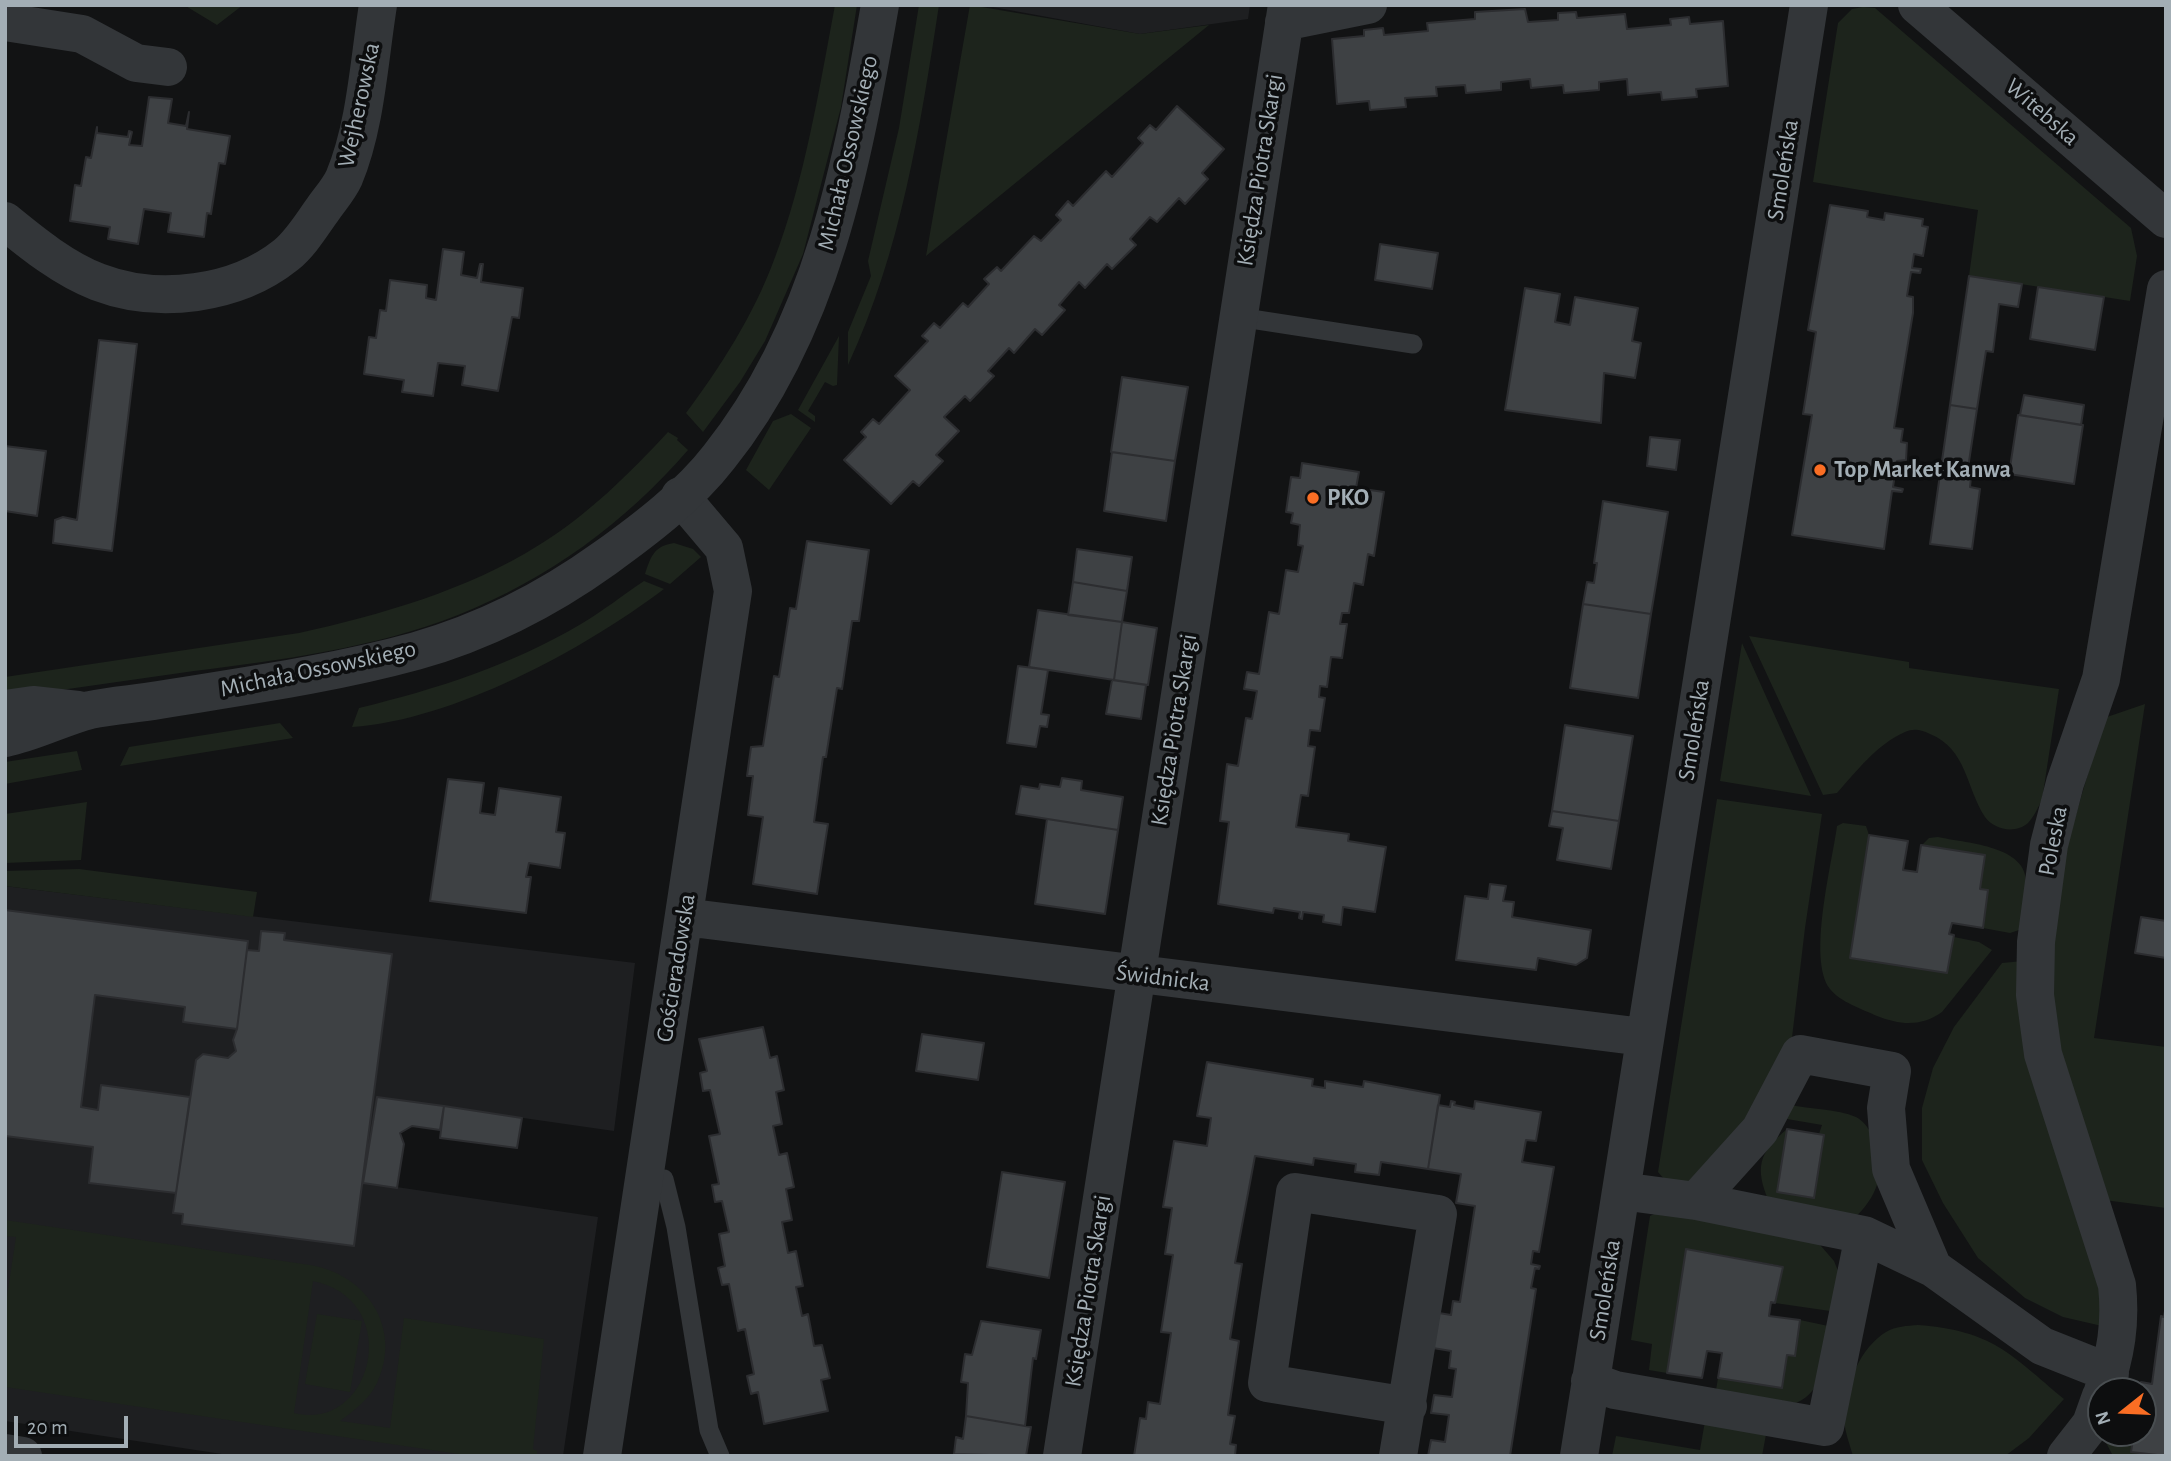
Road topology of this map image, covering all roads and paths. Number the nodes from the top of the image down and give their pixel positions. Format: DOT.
graph roads {
  1 [pos="378,5"];
  2 [pos="880,5"];
  3 [pos="1368,5"];
  4 [pos="1809,5"];
  5 [pos="1917,5"];
  6 [pos="1286,14"];
  7 [pos="5,22"];
  8 [pos="168,68"];
  9 [pos="2166,219"];
  10 [pos="5,220"];
  11 [pos="2166,289"];
  12 [pos="1238,317"];
  13 [pos="1413,344"];
  14 [pos="680,496"];
  15 [pos="5,709"];
  16 [pos="87,711"];
  17 [pos="5,738"];
  18 [pos="684,917"];
  19 [pos="1137,975"];
  20 [pos="1643,1037"];
  21 [pos="664,1179"];
  22 [pos="1620,1191"];
  23 [pos="1696,1201"];
  24 [pos="1864,1235"];
  25 [pos="1933,1268"];
  26 [pos="2090,1377"];
  27 [pos="2107,1377"];
  28 [pos="1590,1381"];
  29 [pos="1408,1406"];
  30 [pos="2087,1429"];
  31 [pos="1831,1442"];
  32 [pos="5,1453"];
  33 [pos="23,1456"];
  34 [pos="602,1456"];
  35 [pos="720,1456"];
  36 [pos="1062,1456"];
  37 [pos="1398,1456"];
  38 [pos="1579,1456"];
  39 [pos="2066,1456"];
  1 -- 10 [label="street, Wejherowska"];
  2 -- 14 [label="street, Michała Ossowskiego"];
  3 -- 6 [label="street"];
  4 -- 20 [label="street, Smoleńska"];
  5 -- 9 [label="street, Witebska"];
  6 -- 12 [label="street, Księdza Piotra Skargi"];
  7 -- 8 [label="street"];
  11 -- 27 [label="street, Poleska"];
  12 -- 13 [label="lane"];
  12 -- 19 [label="street, Księdza Piotra Skargi"];
  14 -- 16 [label="street, Michała Ossowskiego"];
  14 -- 18 [label="street, Gościeradowska"];
  15 -- 16 [label="street, Michała Ossowskiego"];
  16 -- 17 [label="street, Michała Ossowskiego"];
  18 -- 19 [label="street, Świdnicka"];
  18 -- 34 [label="street, Gościeradowska"];
  19 -- 20 [label="street, Świdnicka"];
  19 -- 36 [label="street, Księdza Piotra Skargi"];
  20 -- 22 [label="street, Smoleńska"];
  21 -- 35 [label="lane"];
  22 -- 23 [label="street"];
  22 -- 28 [label="street, Smoleńska"];
  23 -- 24 [label="street"];
  23 -- 25 [label="street"];
  24 -- 25 [label="street"];
  24 -- 31 [label="street"];
  25 -- 26 [label="street"];
  28 -- 31 [label="street"];
  28 -- 38 [label="street, Smoleńska"];
  29 -- 29 [label="street"];
  29 -- 37 [label="street"];
  30 -- 39 [label="street, Poleska"];
  32 -- 33 [label="street"];
}
